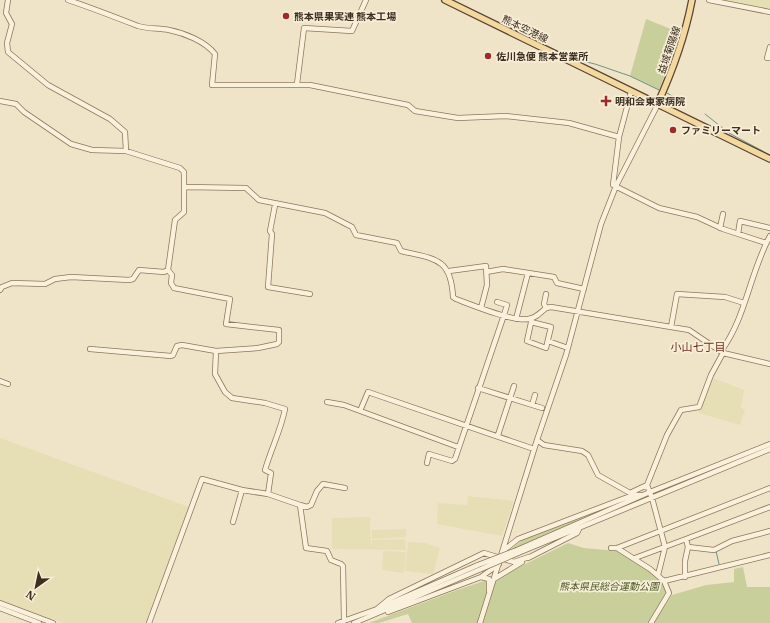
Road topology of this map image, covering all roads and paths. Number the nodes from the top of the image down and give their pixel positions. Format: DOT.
graph roads {
  1 [pos="8,0"];
  2 [pos="68,0"];
  3 [pos="366,0"];
  4 [pos="445,0"];
  5 [pos="692,0"];
  6 [pos="709,0"];
  7 [pos="770,12"];
  8 [pos="770,47"];
  9 [pos="770,58"];
  10 [pos="297,84"];
  11 [pos="631,92"];
  12 [pos="0,101"];
  13 [pos="657,105"];
  14 [pos="619,137"];
  15 [pos="126,151"];
  16 [pos="770,159"];
  17 [pos="616,186"];
  18 [pos="185,187"];
  19 [pos="275,205"];
  20 [pos="723,214"];
  21 [pos="720,228"];
  22 [pos="770,228"];
  23 [pos="738,234"];
  24 [pos="770,236"];
  25 [pos="766,242"];
  26 [pos="168,270"];
  27 [pos="449,272"];
  28 [pos="486,272"];
  29 [pos="528,273"];
  30 [pos="584,289"];
  31 [pos="0,290"];
  32 [pos="310,294"];
  33 [pos="546,294"];
  34 [pos="497,302"];
  35 [pos="744,303"];
  36 [pos="481,308"];
  37 [pos="546,308"];
  38 [pos="578,311"];
  39 [pos="504,315"];
  40 [pos="516,319"];
  41 [pos="531,320"];
  42 [pos="671,326"];
  43 [pos="548,341"];
  44 [pos="568,348"];
  45 [pos="90,349"];
  46 [pos="216,351"];
  47 [pos="722,352"];
  48 [pos="770,364"];
  49 [pos="0,381"];
  50 [pos="8,384"];
  51 [pos="514,386"];
  52 [pos="478,388"];
  53 [pos="535,395"];
  54 [pos="510,397"];
  55 [pos="327,402"];
  56 [pos="532,405"];
  57 [pos="542,408"];
  58 [pos="360,412"];
  59 [pos="466,425"];
  60 [pos="498,435"];
  61 [pos="537,440"];
  62 [pos="770,444"];
  63 [pos="458,447"];
  64 [pos="534,449"];
  65 [pos="770,449"];
  66 [pos="427,463"];
  67 [pos="646,485"];
  68 [pos="345,488"];
  69 [pos="770,488"];
  70 [pos="242,490"];
  71 [pos="650,492"];
  72 [pos="268,494"];
  73 [pos="644,495"];
  74 [pos="652,498"];
  75 [pos="300,505"];
  76 [pos="770,507"];
  77 [pos="233,522"];
  78 [pos="579,528"];
  79 [pos="660,530"];
  80 [pos="770,531"];
  81 [pos="686,539"];
  82 [pos="665,547"];
  83 [pos="688,547"];
  84 [pos="611,548"];
  85 [pos="617,548"];
  86 [pos="517,551"];
  87 [pos="502,555"];
  88 [pos="770,555"];
  89 [pos="529,557"];
  90 [pos="635,558"];
  91 [pos="499,564"];
  92 [pos="658,575"];
  93 [pos="482,577"];
  94 [pos="684,577"];
  95 [pos="494,579"];
  96 [pos="664,581"];
  97 [pos="488,597"];
  98 [pos="0,603"];
  99 [pos="0,608"];
  100 [pos="378,610"];
  101 [pos="344,620"];
  102 [pos="37,621"];
  103 [pos="53,623"];
  104 [pos="149,623"];
  105 [pos="338,623"];
  106 [pos="354,623"];
  107 [pos="480,623"];
  108 [pos="651,623"];
  1 -- 15 [label="street"];
  2 -- 10 [label="street"];
  3 -- 10 [label="street"];
  4 -- 11 [label="main road, 熊本空港線"];
  5 -- 13 [label="main road, 益城菊陽線"];
  6 -- 7 [label="street"];
  8 -- 9 [label="street"];
  10 -- 14 [label="street"];
  11 -- 13 [label="main road, 熊本空港線"];
  11 -- 14 [label="street"];
  12 -- 15 [label="street"];
  13 -- 16 [label="main road, 熊本空港線"];
  13 -- 17 [label="street"];
  14 -- 17 [label="street"];
  15 -- 18 [label="street"];
  17 -- 21 [label="street"];
  17 -- 30 [label="street"];
  18 -- 19 [label="street"];
  18 -- 26 [label="street"];
  19 -- 27 [label="street"];
  19 -- 32 [label="street"];
  20 -- 21 [label="street"];
  21 -- 23 [label="street"];
  22 -- 23 [label="street"];
  23 -- 25 [label="street"];
  24 -- 25 [label="street"];
  25 -- 35 [label="street"];
  26 -- 31 [label="street"];
  26 -- 46 [label="street"];
  27 -- 28 [label="street"];
  27 -- 36 [label="street"];
  28 -- 29 [label="street"];
  28 -- 36 [label="street"];
  29 -- 30 [label="street"];
  29 -- 40 [label="street"];
  30 -- 38 [label="street"];
  33 -- 37 [label="street"];
  34 -- 39 [label="street"];
  35 -- 42 [label="street"];
  35 -- 47 [label="street"];
  36 -- 39 [label="street"];
  37 -- 38 [label="street"];
  37 -- 41 [label="street"];
  38 -- 42 [label="street"];
  38 -- 44 [label="street"];
  39 -- 40 [label="street"];
  39 -- 52 [label="street"];
  40 -- 41 [label="street"];
  41 -- 43 [label="street"];
  41 -- 43 [label="street"];
  42 -- 47 [label="street"];
  43 -- 44 [label="street"];
  44 -- 61 [label="street"];
  45 -- 46 [label="street"];
  46 -- 72 [label="street"];
  47 -- 48 [label="street"];
  47 -- 67 [label="street"];
  49 -- 50 [label="street"];
  51 -- 54 [label="street"];
  52 -- 54 [label="street"];
  52 -- 59 [label="street"];
  53 -- 56 [label="street"];
  54 -- 56 [label="street"];
  54 -- 60 [label="street"];
  55 -- 58 [label="street"];
  56 -- 57 [label="street"];
  58 -- 59 [label="street"];
  58 -- 63 [label="street"];
  59 -- 60 [label="street"];
  59 -- 63 [label="street"];
  60 -- 64 [label="street"];
  61 -- 64 [label="street"];
  61 -- 67 [label="street"];
  62 -- 71 [label="street"];
  63 -- 66 [label="street"];
  64 -- 87 [label="street"];
  65 -- 74 [label="street"];
  67 -- 71 [label="street"];
  68 -- 75 [label="street"];
  69 -- 79 [label="street"];
  70 -- 72 [label="street"];
  70 -- 77 [label="street"];
  70 -- 104 [label="street"];
  71 -- 73 [label="street"];
  71 -- 74 [label="street"];
  72 -- 75 [label="street"];
  73 -- 86 [label="street"];
  73 -- 87 [label="street"];
  74 -- 78 [label="street"];
  74 -- 79 [label="street"];
  75 -- 101 [label="street"];
  76 -- 81 [label="street"];
  78 -- 86 [label="street"];
  78 -- 89 [label="street"];
  79 -- 82 [label="street"];
  79 -- 85 [label="street"];
  80 -- 83 [label="street"];
  81 -- 82 [label="street"];
  81 -- 83 [label="street"];
  82 -- 90 [label="street"];
  82 -- 92 [label="street"];
  83 -- 94 [label="street"];
  84 -- 85 [label="street"];
  85 -- 90 [label="street"];
  86 -- 100 [label="street, bridge"];
  87 -- 89 [label="street"];
  87 -- 91 [label="street"];
  87 -- 100 [label="street"];
  88 -- 94 [label="street"];
  89 -- 95 [label="street"];
  90 -- 92 [label="street"];
  91 -- 93 [label="street"];
  91 -- 95 [label="street"];
  92 -- 96 [label="street"];
  93 -- 97 [label="street"];
  93 -- 100 [label="street"];
  94 -- 96 [label="street"];
  95 -- 97 [label="street"];
  96 -- 108 [label="street"];
  97 -- 107 [label="street"];
  98 -- 102 [label="street"];
  99 -- 102 [label="street"];
  100 -- 101 [label="street"];
  100 -- 106 [label="street"];
  101 -- 105 [label="street"];
  102 -- 103 [label="street"];
}
